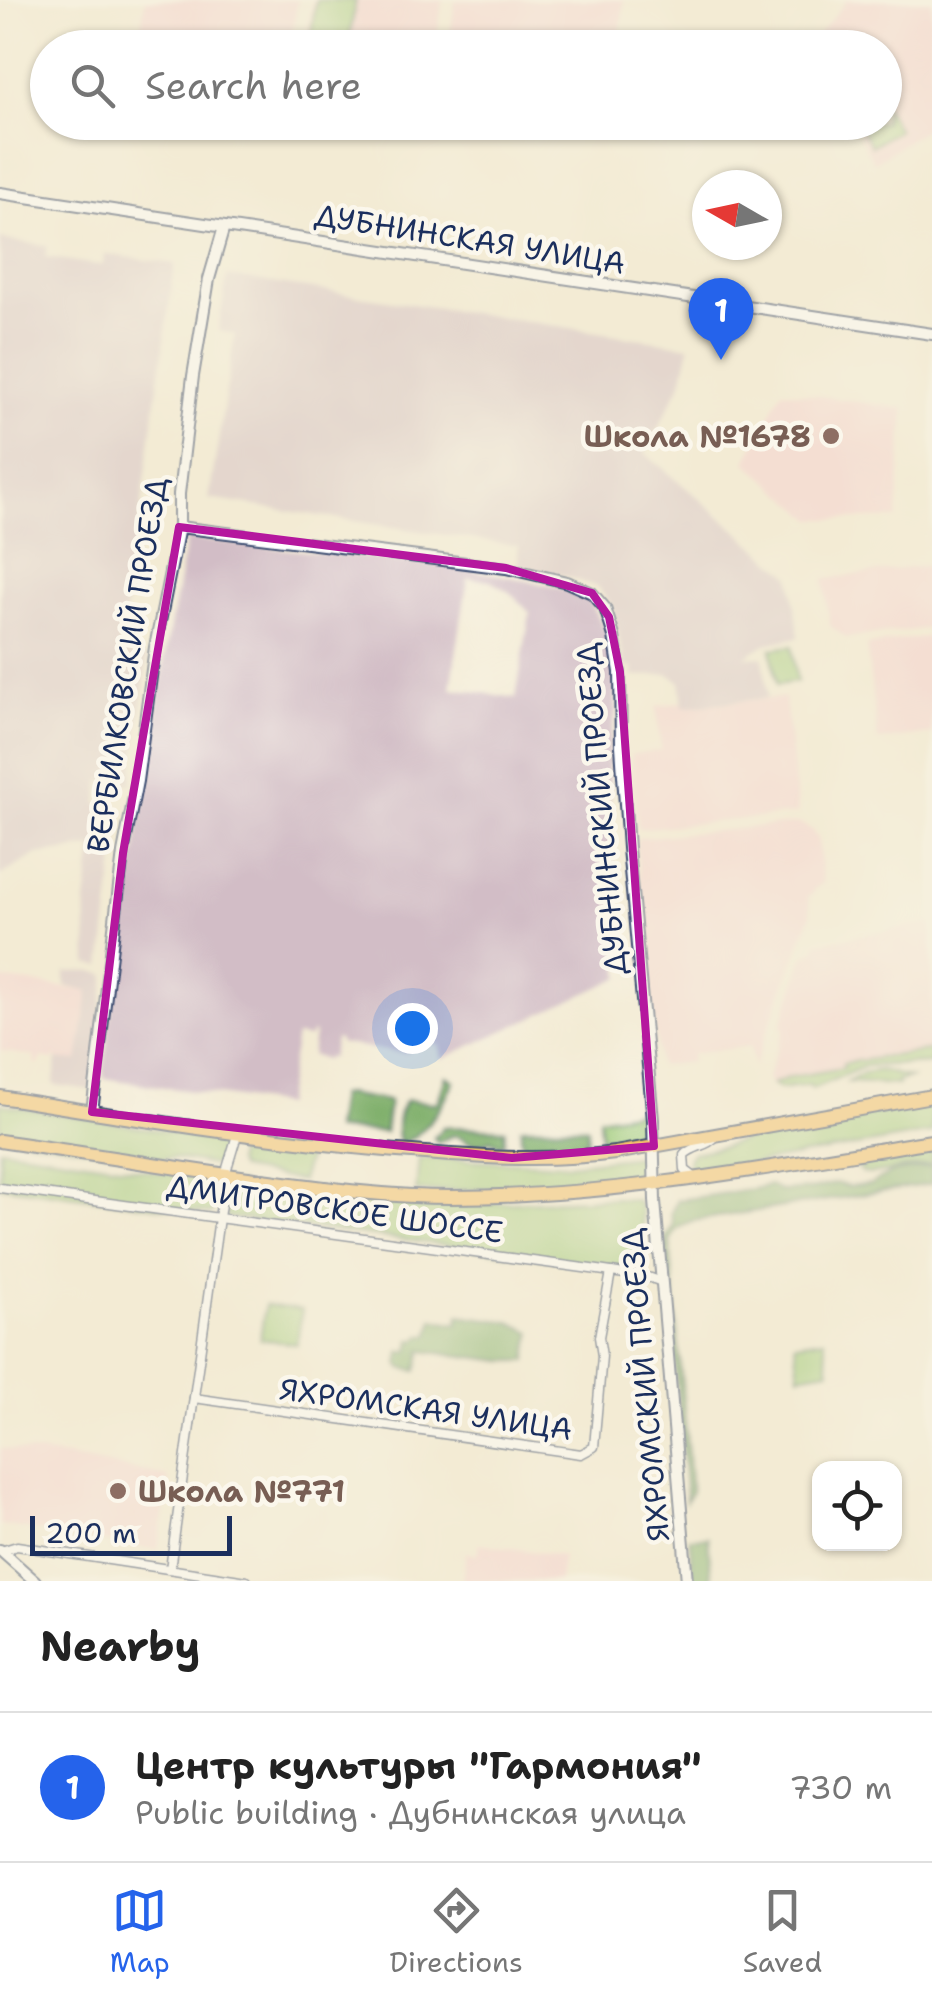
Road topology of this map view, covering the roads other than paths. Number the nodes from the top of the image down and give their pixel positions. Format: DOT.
graph roads {
  1 [pos="0,193"];
  2 [pos="224,227"];
  3 [pos="932,334"];
  4 [pos="179,527"];
  5 [pos="932,1096"];
  6 [pos="0,1097"];
  7 [pos="92,1112"];
  8 [pos="237,1135"];
  9 [pos="717,1135"];
  10 [pos="932,1140"];
  11 [pos="0,1141"];
  12 [pos="654,1146"];
  13 [pos="225,1175"];
  14 [pos="700,1178"];
  15 [pos="654,1185"];
  16 [pos="0,1188"];
  17 [pos="219,1220"];
  18 [pos="611,1272"];
  19 [pos="662,1282"];
  20 [pos="194,1398"];
  21 [pos="0,1550"];
  22 [pos="170,1570"];
  23 [pos="234,1580"];
  24 [pos="35,1581"];
  25 [pos="246,1581"];
  26 [pos="687,1581"];
  1 -- 2 [label="street, ДУБНИНСКАЯ УЛИЦА"];
  2 -- 3 [label="street, ДУБНИНСКАЯ УЛИЦА"];
  2 -- 4 [label="street, ВЕРБИЛКОВСКИЙ ПРОЕЗД"];
  4 -- 7 [label="street, ВЕРБИЛКОВСКИЙ ПРОЕЗД"];
  4 -- 12 [label="street, ДУБНИНСКИЙ ПРОЕЗД"];
  5 -- 9 [label="main road, ДМИТРОВСКОЕ ШОССЕ"];
  6 -- 7 [label="main road, ДМИТРОВСКОЕ ШОССЕ"];
  7 -- 8 [label="main road, ДМИТРОВСКОЕ ШОССЕ"];
  8 -- 12 [label="main road, ДМИТРОВСКОЕ ШОССЕ"];
  8 -- 13 [label="street"];
  9 -- 12 [label="main road, ДМИТРОВСКОЕ ШОССЕ"];
  9 -- 14 [label="street"];
  10 -- 14 [label="main road, ДМИТРОВСКОЕ ШОССЕ"];
  11 -- 13 [label="main road, ДМИТРОВСКОЕ ШОССЕ"];
  12 -- 15 [label="street"];
  13 -- 15 [label="main road, ДМИТРОВСКОЕ ШОССЕ"];
  13 -- 17 [label="street"];
  14 -- 15 [label="main road, ДМИТРОВСКОЕ ШОССЕ"];
  15 -- 19 [label="street, ЯХРОМСКИЙ ПРОЕЗД"];
  16 -- 17 [label="street, ДМИТРОВСКОЕ ШОССЕ"];
  17 -- 18 [label="street, ДМИТРОВСКОЕ ШОССЕ"];
  17 -- 20 [label="street"];
  18 -- 19 [label="street, ДМИТРОВСКОЕ ШОССЕ"];
  18 -- 20 [label="street, ЯХРОМСКАЯ УЛИЦА"];
  19 -- 26 [label="street, ЯХРОМСКИЙ ПРОЕЗД"];
  20 -- 22 [label="street"];
  21 -- 22 [label="street"];
  21 -- 24 [label="street"];
  22 -- 23 [label="street"];
  23 -- 25 [label="street"];
}
